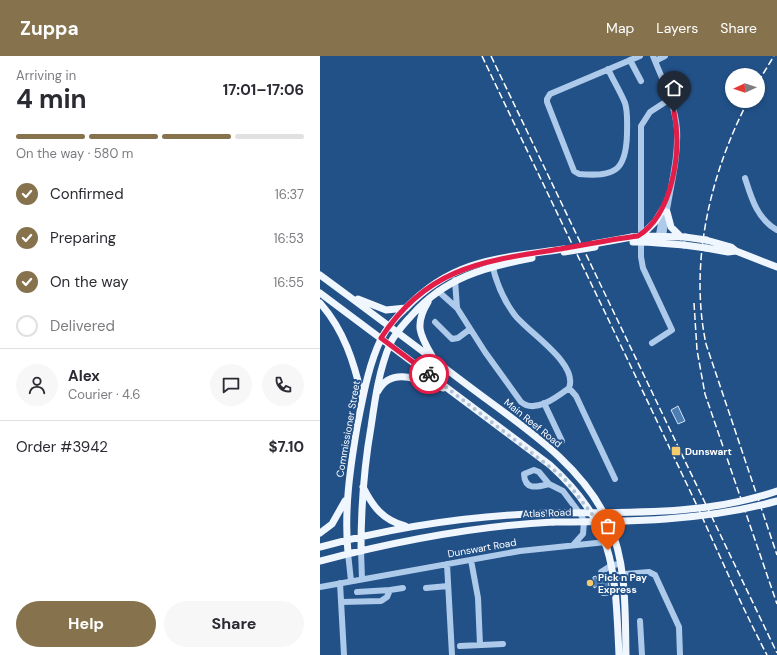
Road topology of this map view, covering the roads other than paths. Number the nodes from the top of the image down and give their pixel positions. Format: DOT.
graph roads {
  1 [pos="640,56"];
  2 [pos="665,56"];
  3 [pos="654,58"];
  4 [pos="630,60"];
  5 [pos="608,69"];
  6 [pos="641,81"];
  7 [pos="670,99"];
  8 [pos="745,178"];
  9 [pos="665,210"];
  10 [pos="777,230"];
  11 [pos="640,237"];
  12 [pos="661,239"];
  13 [pos="683,240"];
  14 [pos="736,251"];
  15 [pos="492,263"];
  16 [pos="777,268"];
  17 [pos="320,275"];
  18 [pos="455,280"];
  19 [pos="320,293"];
  20 [pos="435,293"];
  21 [pos="347,295"];
  22 [pos="320,303"];
  23 [pos="406,308"];
  24 [pos="457,308"];
  25 [pos="435,322"];
  26 [pos="389,326"];
  27 [pos="470,329"];
  28 [pos="398,331"];
  29 [pos="381,338"];
  30 [pos="652,343"];
  31 [pos="390,344"];
  32 [pos="434,359"];
  33 [pos="569,388"];
  34 [pos="449,390"];
  35 [pos="375,397"];
  36 [pos="362,399"];
  37 [pos="544,403"];
  38 [pos="562,441"];
  39 [pos="615,479"];
  40 [pos="549,484"];
  41 [pos="363,487"];
  42 [pos="777,491"];
  43 [pos="347,496"];
  44 [pos="777,501"];
  45 [pos="406,526"];
  46 [pos="320,533"];
  47 [pos="360,536"];
  48 [pos="347,540"];
  49 [pos="606,542"];
  50 [pos="574,544"];
  51 [pos="320,547"];
  52 [pos="360,550"];
  53 [pos="348,553"];
  54 [pos="471,560"];
  55 [pos="320,561"];
  56 [pos="447,564"];
  57 [pos="620,564"];
  58 [pos="612,565"];
  59 [pos="622,574"];
  60 [pos="614,575"];
  61 [pos="600,576"];
  62 [pos="362,578"];
  63 [pos="351,581"];
  64 [pos="340,583"];
  65 [pos="448,586"];
  66 [pos="320,587"];
  67 [pos="403,588"];
  68 [pos="426,588"];
  69 [pos="601,588"];
  70 [pos="390,590"];
  71 [pos="357,592"];
  72 [pos="616,592"];
  73 [pos="341,602"];
  74 [pos="640,621"];
  75 [pos="503,644"];
  76 [pos="480,645"];
  77 [pos="460,646"];
  78 [pos="344,655"];
  79 [pos="452,655"];
  80 [pos="619,655"];
  81 [pos="626,655"];
  82 [pos="642,655"];
  83 [pos="680,655"];
  1 -- 4 [label="street"];
  2 -- 3 [label="street"];
  3 -- 7 [label="street"];
  4 -- 5 [label="street"];
  4 -- 6 [label="street"];
  5 -- 5 [label="street"];
  7 -- 9 [label="street"];
  7 -- 30 [label="street"];
  8 -- 10 [label="street"];
  9 -- 11 [label="main road"];
  9 -- 12 [label="street"];
  9 -- 13 [label="main road"];
  11 -- 12 [label="main road, Commissioner Street"];
  11 -- 15 [label="main road, Commissioner Street"];
  12 -- 13 [label="main road, Commissioner Street"];
  13 -- 14 [label="main road, Commissioner Street, bridge"];
  13 -- 14 [label="main road, Commissioner Street, bridge"];
  14 -- 16 [label="main road, Commissioner Street"];
  15 -- 18 [label="main road, Commissioner Street"];
  15 -- 23 [label="main road, Commissioner Street"];
  15 -- 33 [label="street"];
  17 -- 21 [label="main road, Main Reef Road"];
  18 -- 20 [label="main road, Commissioner Street"];
  18 -- 24 [label="street"];
  19 -- 29 [label="main road"];
  20 -- 24 [label="street"];
  20 -- 28 [label="main road, Commissioner Street"];
  20 -- 32 [label="main road"];
  21 -- 23 [label="main road"];
  21 -- 26 [label="main road, Main Reef Road"];
  22 -- 36 [label="main road"];
  23 -- 26 [label="main road, Commissioner Street"];
  24 -- 27 [label="street"];
  25 -- 27 [label="street"];
  26 -- 28 [label="main road, Main Reef Road"];
  26 -- 29 [label="main road, Commissioner Street"];
  27 -- 37 [label="street"];
  28 -- 31 [label="main road, Commissioner Street"];
  28 -- 32 [label="main road, Main Reef Road"];
  29 -- 31 [label="main road"];
  29 -- 36 [label="main road, Commissioner Street"];
  31 -- 34 [label="main road"];
  31 -- 35 [label="main road, Commissioner Street"];
  32 -- 57 [label="main road, Main Reef Road"];
  33 -- 37 [label="street"];
  33 -- 39 [label="street"];
  34 -- 35 [label="main road"];
  34 -- 49 [label="main road"];
  35 -- 41 [label="main road, Commissioner Street"];
  36 -- 43 [label="main road, Commissioner Street"];
  37 -- 38 [label="street"];
  40 -- 50 [label="street"];
  41 -- 45 [label="main road"];
  41 -- 47 [label="main road, Commissioner Street"];
  42 -- 45 [label="main road, Atlas Road, bridge"];
  43 -- 46 [label="main road"];
  43 -- 48 [label="main road, Commissioner Street"];
  44 -- 52 [label="main road, Atlas Road, bridge"];
  45 -- 47 [label="main road, Atlas Road"];
  47 -- 48 [label="main road, Atlas Road"];
  47 -- 52 [label="main road, Commissioner Street"];
  48 -- 51 [label="main road, Atlas Road"];
  48 -- 53 [label="main road, Commissioner Street"];
  49 -- 50 [label="street, Dunswart Road"];
  49 -- 58 [label="main road"];
  50 -- 54 [label="street, Dunswart Road"];
  52 -- 53 [label="main road, Atlas Road"];
  52 -- 62 [label="street"];
  53 -- 55 [label="main road, Atlas Road"];
  53 -- 63 [label="street"];
  54 -- 56 [label="street, Dunswart Road"];
  54 -- 76 [label="street"];
  56 -- 62 [label="street, Dunswart Road"];
  56 -- 65 [label="street"];
  57 -- 58 [label="street"];
  57 -- 59 [label="main road, Main Reef Road"];
  58 -- 60 [label="main road"];
  58 -- 61 [label="street"];
  59 -- 60 [label="street"];
  59 -- 81 [label="main road, Main Reef Road"];
  59 -- 83 [label="street"];
  60 -- 72 [label="main road"];
  62 -- 63 [label="street, Dunswart Road"];
  63 -- 64 [label="street, Dunswart Road"];
  64 -- 66 [label="street, Dunswart Road"];
  64 -- 73 [label="street"];
  65 -- 68 [label="street"];
  65 -- 79 [label="street"];
  67 -- 70 [label="street"];
  69 -- 72 [label="street"];
  70 -- 71 [label="street"];
  70 -- 73 [label="street"];
  72 -- 80 [label="main road"];
  73 -- 78 [label="street"];
  74 -- 82 [label="street"];
  75 -- 76 [label="street"];
  76 -- 77 [label="street"];
}
